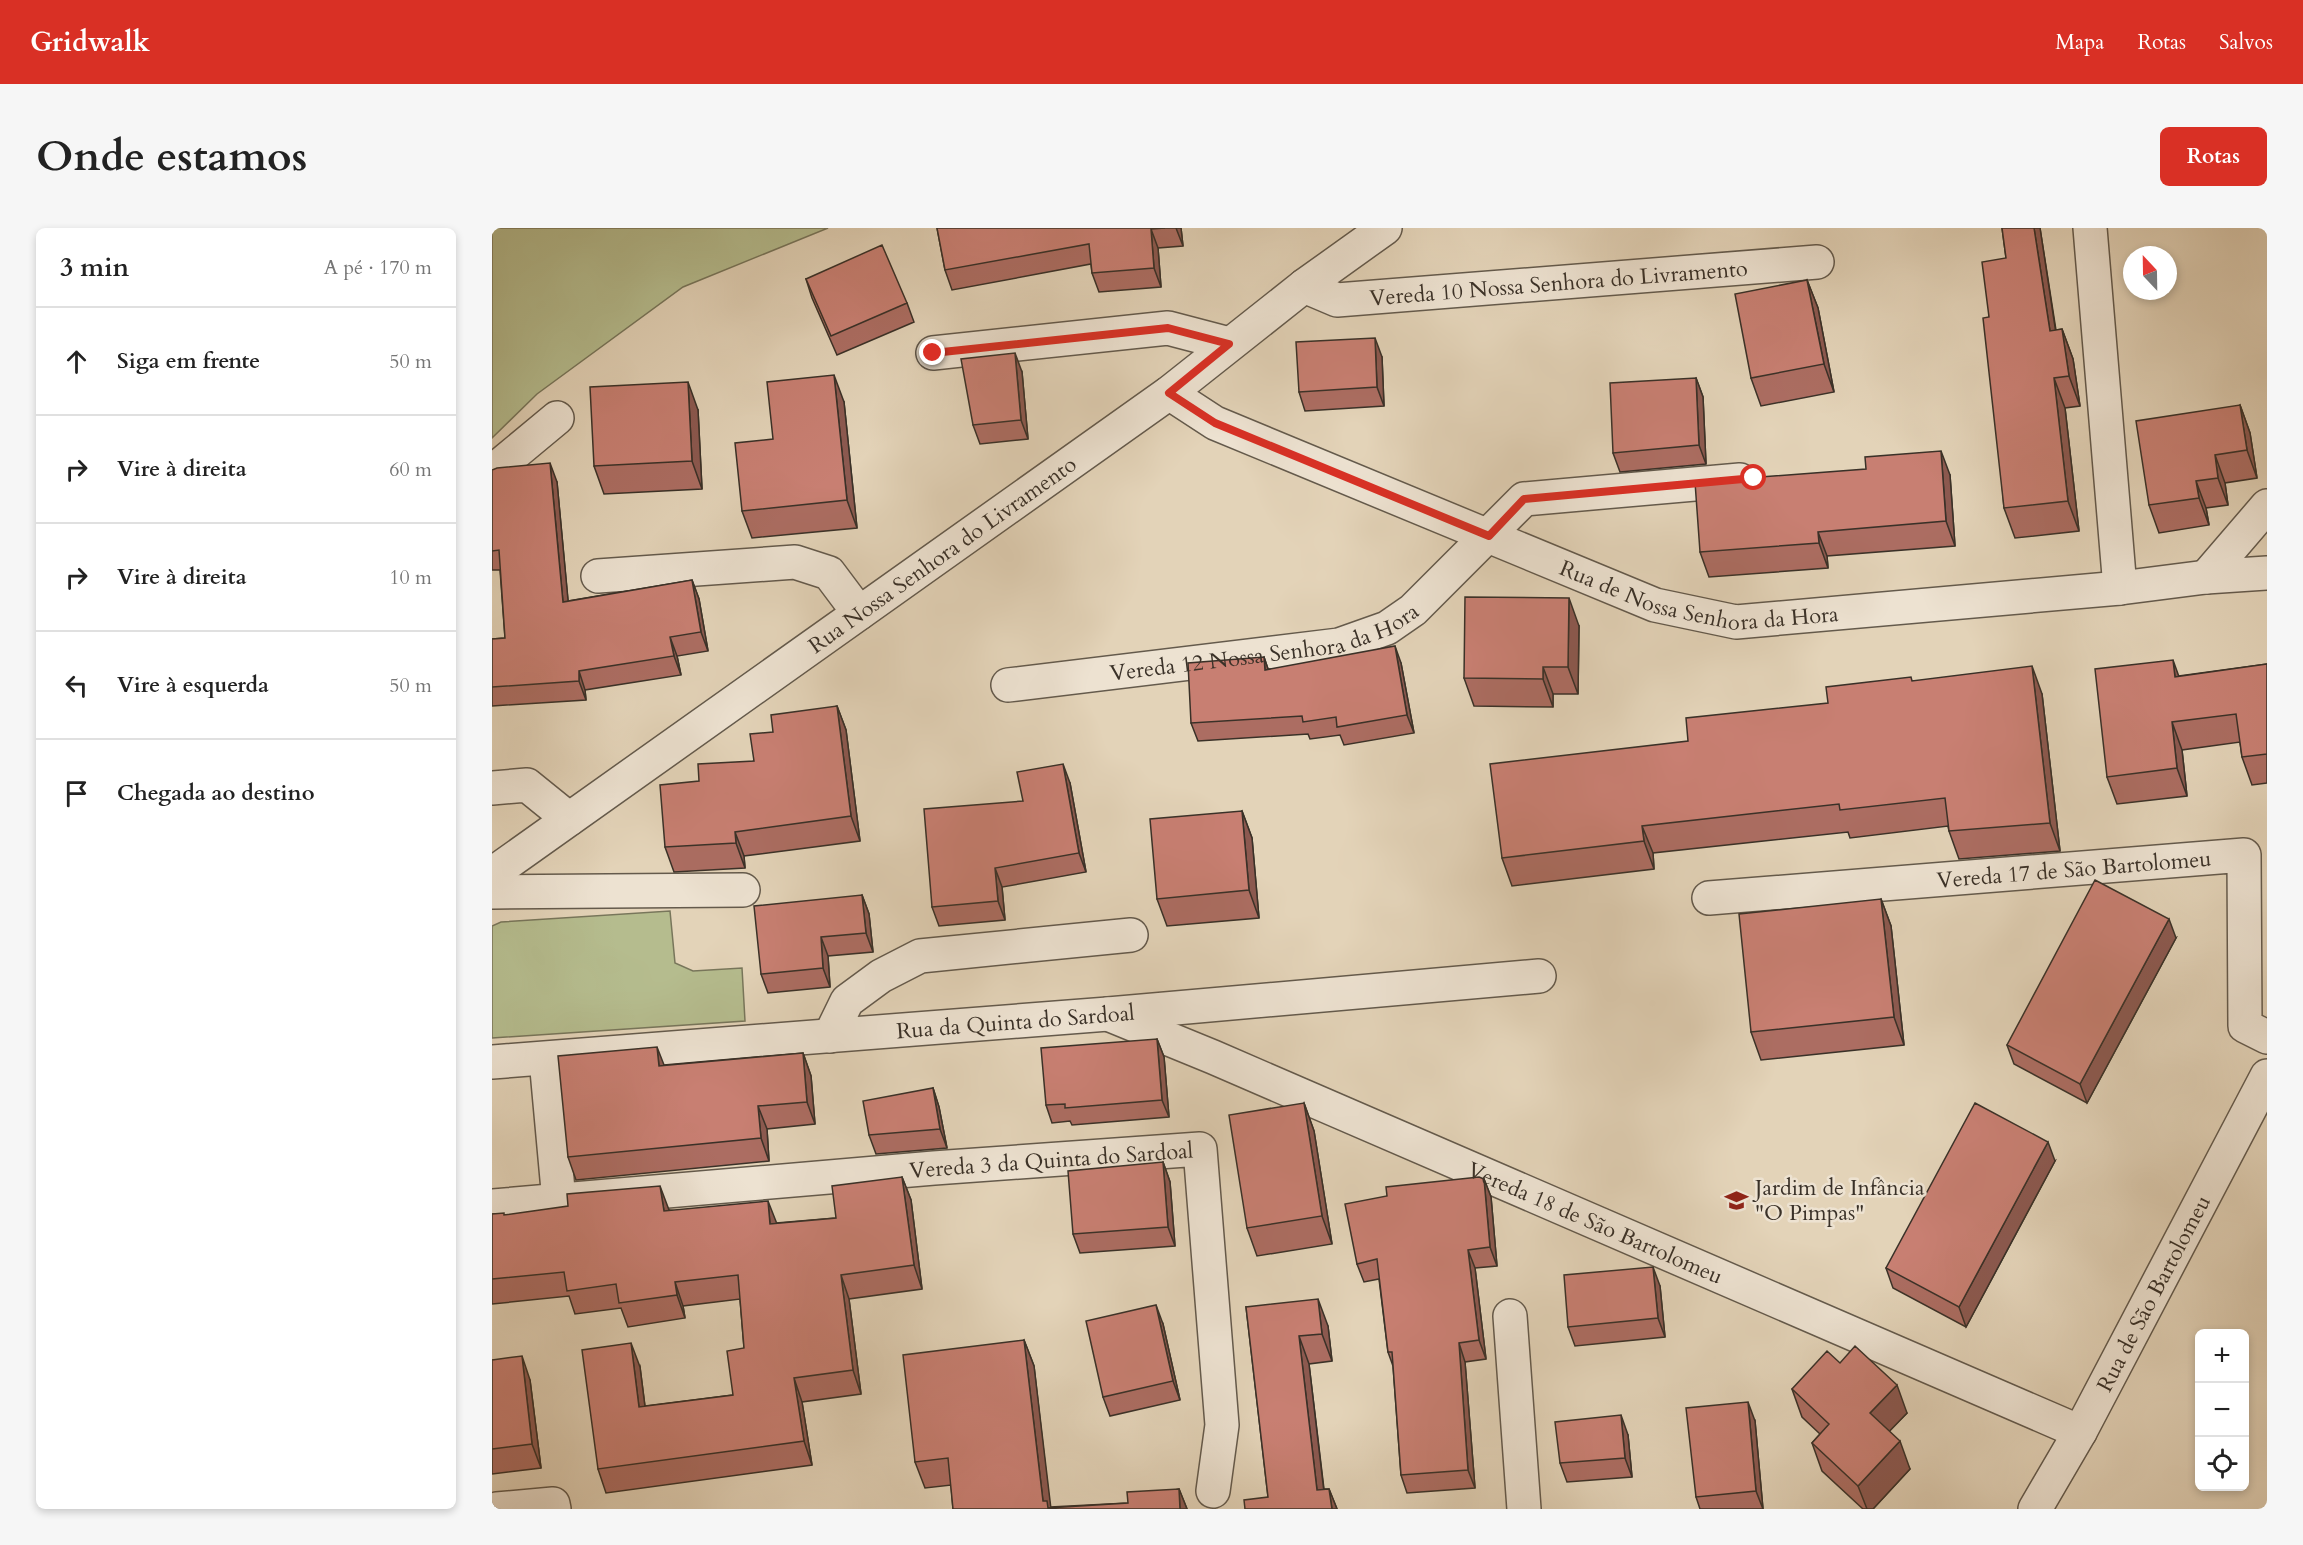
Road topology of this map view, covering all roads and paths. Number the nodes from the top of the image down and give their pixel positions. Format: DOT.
graph roads {
  1 [pos="1385,228"];
  2 [pos="2090,228"];
  3 [pos="1816,262"];
  4 [pos="1304,286"];
  5 [pos="1229,344"];
  6 [pos="933,353"];
  7 [pos="1169,393"];
  8 [pos="557,418"];
  9 [pos="492,472"];
  10 [pos="1754,478"];
  11 [pos="2267,506"];
  12 [pos="1489,536"];
  13 [pos="2267,573"];
  14 [pos="597,576"];
  15 [pos="2206,577"];
  16 [pos="2120,588"];
  17 [pos="859,613"];
  18 [pos="1008,685"];
  19 [pos="492,788"];
  20 [pos="569,819"];
  21 [pos="492,874"];
  22 [pos="743,890"];
  23 [pos="492,892"];
  24 [pos="1709,898"];
  25 [pos="1131,935"];
  26 [pos="1539,975"];
  27 [pos="1108,1014"];
  28 [pos="831,1036"];
  29 [pos="2267,1037"];
  30 [pos="546,1059"];
  31 [pos="492,1062"];
  32 [pos="2267,1076"];
  33 [pos="559,1201"];
  34 [pos="492,1206"];
  35 [pos="1510,1316"];
  36 [pos="2080,1432"];
  37 [pos="1213,1491"];
  38 [pos="497,1509"];
  39 [pos="554,1509"];
  40 [pos="1524,1509"];
  41 [pos="2036,1509"];
  1 -- 4 [label="street, Rua Nossa Senhora do Livramento"];
  2 -- 16 [label="street"];
  3 -- 4 [label="street, Vereda 10 Nossa Senhora do Livramento"];
  4 -- 5 [label="street, Rua Nossa Senhora do Livramento"];
  5 -- 6 [label="street"];
  5 -- 7 [label="street, Rua Nossa Senhora do Livramento"];
  7 -- 12 [label="street, Rua de Nossa Senhora da Hora"];
  7 -- 17 [label="street, Rua Nossa Senhora do Livramento"];
  8 -- 9 [label="street"];
  10 -- 12 [label="street, Vereda 12 Nossa Senhora da Hora"];
  11 -- 15 [label="street"];
  12 -- 16 [label="street, Rua de Nossa Senhora da Hora"];
  12 -- 18 [label="street, Vereda 12 Nossa Senhora da Hora"];
  13 -- 15 [label="street, Rua de Nossa Senhora da Hora"];
  14 -- 17 [label="street"];
  15 -- 16 [label="street, Rua de Nossa Senhora da Hora"];
  17 -- 20 [label="street, Rua Nossa Senhora do Livramento"];
  19 -- 20 [label="street"];
  20 -- 21 [label="street, Rua Nossa Senhora do Livramento"];
  22 -- 23 [label="street"];
  24 -- 29 [label="street, Vereda 17 de São Bartolomeu"];
  25 -- 28 [label="street"];
  26 -- 27 [label="street, Rua da Quinta do Sardoal"];
  27 -- 28 [label="street, Rua da Quinta do Sardoal"];
  27 -- 36 [label="street, Vereda 18 de São Bartolomeu"];
  28 -- 30 [label="street, Rua da Quinta do Sardoal"];
  30 -- 31 [label="street, Rua da Quinta do Sardoal"];
  30 -- 33 [label="street"];
  32 -- 36 [label="street, Rua de São Bartolomeu"];
  33 -- 34 [label="street"];
  33 -- 37 [label="street, Vereda 3 da Quinta do Sardoal"];
  35 -- 40 [label="street"];
  36 -- 41 [label="street, Rua de São Bartolomeu"];
  38 -- 39 [label="street"];
}
